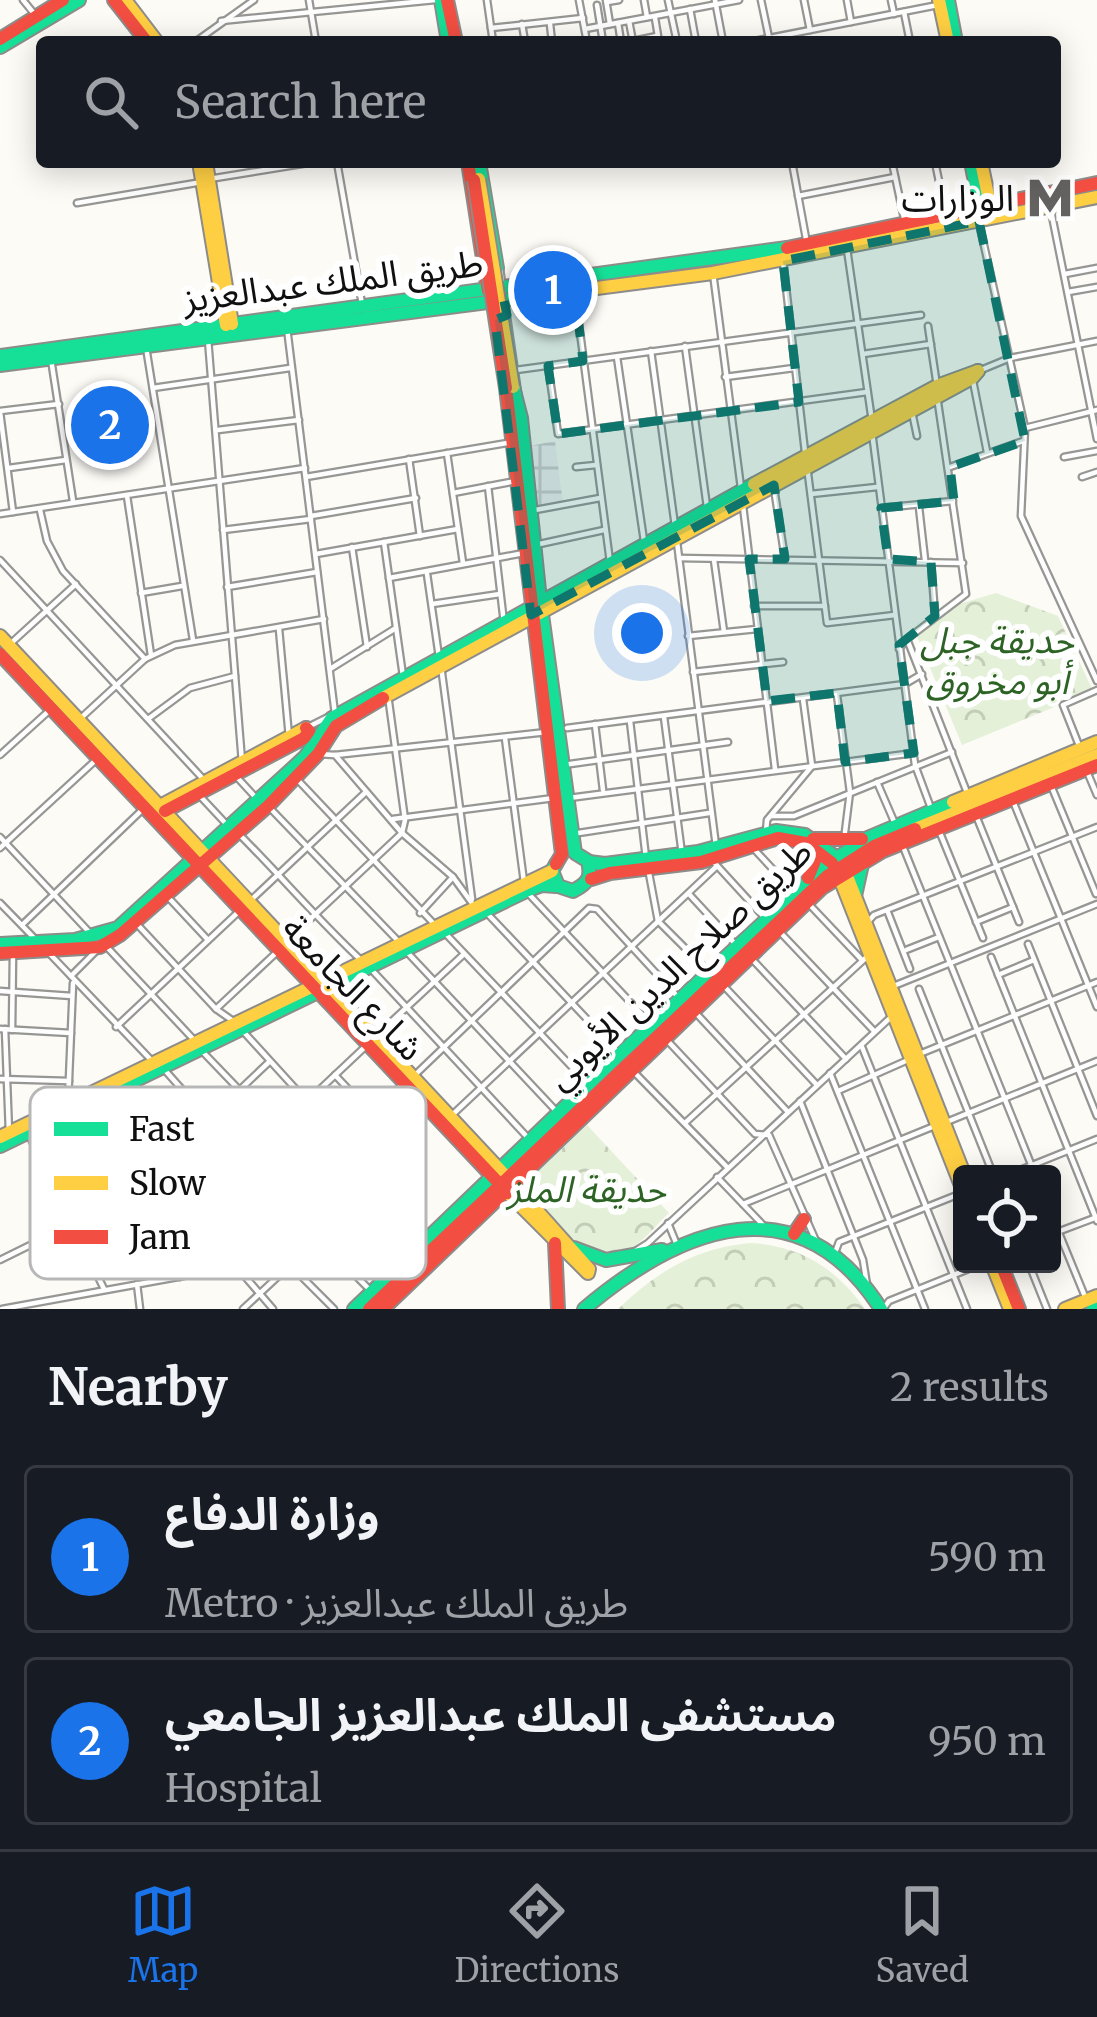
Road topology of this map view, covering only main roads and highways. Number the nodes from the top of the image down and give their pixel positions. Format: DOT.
graph roads {
  1 [pos="63,0"];
  2 [pos="79,0"];
  3 [pos="113,0"];
  4 [pos="125,0"];
  5 [pos="441,0"];
  6 [pos="942,2"];
  7 [pos="142,36"];
  8 [pos="152,36"];
  9 [pos="450,36"];
  10 [pos="950,36"];
  11 [pos="0,43"];
  12 [pos="203,168"];
  13 [pos="474,168"];
  14 [pos="475,168"];
  15 [pos="974,168"];
  16 [pos="981,168"];
  17 [pos="479,181"];
  18 [pos="1097,183"];
  19 [pos="981,184"];
  20 [pos="1097,197"];
  21 [pos="983,211"];
  22 [pos="490,269"];
  23 [pos="498,296"];
  24 [pos="500,319"];
  25 [pos="235,323"];
  26 [pos="314,324"];
  27 [pos="0,361"];
  28 [pos="975,374"];
  29 [pos="509,388"];
  30 [pos="937,391"];
  31 [pos="520,418"];
  32 [pos="872,426"];
  33 [pos="513,441"];
  34 [pos="806,461"];
  35 [pos="742,496"];
  36 [pos="676,531"];
  37 [pos="529,549"];
  38 [pos="536,609"];
  39 [pos="3,651"];
  40 [pos="440,662"];
  41 [pos="558,729"];
  42 [pos="1097,742"];
  43 [pos="272,750"];
  44 [pos="1097,754"];
  45 [pos="1092,767"];
  46 [pos="562,798"];
  47 [pos="263,803"];
  48 [pos="160,813"];
  49 [pos="865,838"];
  50 [pos="810,841"];
  51 [pos="569,854"];
  52 [pos="715,857"];
  53 [pos="200,859"];
  54 [pos="864,860"];
  55 [pos="588,861"];
  56 [pos="647,863"];
  57 [pos="839,867"];
  58 [pos="552,871"];
  59 [pos="589,880"];
  60 [pos="525,886"];
  61 [pos="558,886"];
  62 [pos="807,892"];
  63 [pos="852,897"];
  64 [pos="244,904"];
  65 [pos="773,926"];
  66 [pos="265,939"];
  67 [pos="100,943"];
  68 [pos="0,944"];
  69 [pos="43,947"];
  70 [pos="282,947"];
  71 [pos="7,953"];
  72 [pos="321,987"];
  73 [pos="372,1041"];
  74 [pos="914,1057"];
  75 [pos="396,1058"];
  76 [pos="158,1065"];
  77 [pos="408,1080"];
  78 [pos="108,1087"];
  79 [pos="125,1087"];
  80 [pos="415,1087"];
  81 [pos="416,1087"];
  82 [pos="426,1096"];
  83 [pos="426,1099"];
  84 [pos="563,1119"];
  85 [pos="940,1124"];
  86 [pos="30,1132"];
  87 [pos="0,1147"];
  88 [pos="953,1165"];
  89 [pos="960,1165"];
  90 [pos="504,1182"];
  91 [pos="746,1208"];
  92 [pos="804,1219"];
  93 [pos="741,1227"];
  94 [pos="794,1234"];
  95 [pos="559,1240"];
  96 [pos="426,1245"];
  97 [pos="676,1246"];
  98 [pos="426,1255"];
  99 [pos="426,1264"];
  100 [pos="1001,1273"];
  101 [pos="386,1279"];
  102 [pos="401,1279"];
  103 [pos="412,1279"];
  104 [pos="1093,1303"];
  105 [pos="883,1305"];
  106 [pos="354,1309"];
  107 [pos="368,1309"];
  108 [pos="383,1309"];
  109 [pos="558,1309"];
  110 [pos="584,1309"];
  111 [pos="1015,1309"];
  112 [pos="1065,1309"];
  1 -- 11 [label="main road"];
  2 -- 11 [label="main road"];
  3 -- 7 [label="main road"];
  4 -- 8 [label="main road"];
  5 -- 9 [label="main road"];
  6 -- 10 [label="main road"];
  12 -- 25 [label="main road"];
  13 -- 22 [label="main road"];
  14 -- 17 [label="main road"];
  15 -- 19 [label="main road"];
  16 -- 19 [label="main road"];
  17 -- 22 [label="main road"];
  17 -- 29 [label="main road, bridge"];
  18 -- 21 [label="main road, طريق الملك عبدالعزيز"];
  19 -- 21 [label="main road"];
  20 -- 21 [label="main road, طريق الملك عبدالعزيز"];
  21 -- 23 [label="main road, طريق الملك عبدالعزيز"];
  21 -- 23 [label="main road, طريق الملك عبدالعزيز"];
  22 -- 23 [label="main road"];
  23 -- 24 [label="main road"];
  23 -- 25 [label="main road, طريق الملك عبدالعزيز"];
  23 -- 26 [label="main road, طريق الملك عبدالعزيز"];
  24 -- 31 [label="main road"];
  24 -- 33 [label="main road"];
  25 -- 26 [label="main road"];
  25 -- 27 [label="main road, طريق الملك عبدالعزيز"];
  26 -- 27 [label="main road, طريق الملك عبدالعزيز"];
  28 -- 30 [label="main road"];
  29 -- 31 [label="main road"];
  29 -- 33 [label="main road"];
  30 -- 32 [label="main road"];
  30 -- 32 [label="main road"];
  31 -- 37 [label="main road"];
  32 -- 34 [label="main road"];
  33 -- 37 [label="main road"];
  34 -- 35 [label="main road"];
  34 -- 35 [label="main road"];
  35 -- 36 [label="main road"];
  35 -- 36 [label="main road"];
  36 -- 38 [label="main road"];
  36 -- 38 [label="main road"];
  37 -- 38 [label="main road"];
  38 -- 40 [label="main road"];
  38 -- 40 [label="main road"];
  38 -- 41 [label="main road"];
  39 -- 48 [label="main road, شارع الجامعة"];
  39 -- 48 [label="main road, شارع الجامعة"];
  40 -- 47 [label="main road"];
  40 -- 47 [label="main road"];
  41 -- 46 [label="main road"];
  41 -- 46 [label="main road"];
  42 -- 49 [label="main road, طريق صلاح الدين الأيوبي"];
  43 -- 43 [label="main road"];
  43 -- 48 [label="main road"];
  44 -- 57 [label="main road"];
  45 -- 54 [label="main road, طريق صلاح الدين الأيوبي"];
  46 -- 51 [label="main road"];
  46 -- 51 [label="main road"];
  47 -- 53 [label="main road"];
  48 -- 53 [label="main road, شارع الجامعة"];
  49 -- 50 [label="main road"];
  49 -- 57 [label="main road, طريق صلاح الدين الأيوبي"];
  50 -- 52 [label="main road"];
  50 -- 52 [label="main road"];
  50 -- 57 [label="main road"];
  50 -- 62 [label="main road"];
  51 -- 55 [label="main road"];
  51 -- 58 [label="main road"];
  52 -- 56 [label="main road"];
  52 -- 56 [label="main road"];
  53 -- 64 [label="main road, شارع الجامعة"];
  53 -- 67 [label="main road"];
  53 -- 67 [label="main road"];
  54 -- 57 [label="main road, طريق صلاح الدين الأيوبي"];
  54 -- 63 [label="main road"];
  55 -- 56 [label="main road"];
  55 -- 59 [label="main road"];
  56 -- 59 [label="main road"];
  57 -- 62 [label="main road, طريق صلاح الدين الأيوبي"];
  57 -- 63 [label="main road"];
  58 -- 60 [label="main road"];
  58 -- 61 [label="main road"];
  59 -- 61 [label="main road"];
  60 -- 61 [label="main road"];
  60 -- 72 [label="main road"];
  62 -- 63 [label="main road"];
  62 -- 65 [label="main road, طريق صلاح الدين الأيوبي"];
  62 -- 84 [label="main road"];
  63 -- 74 [label="main road"];
  63 -- 74 [label="main road"];
  64 -- 66 [label="main road, شارع الجامعة"];
  64 -- 70 [label="main road, شارع الجامعة"];
  65 -- 84 [label="main road, طريق صلاح الدين الأيوبي"];
  65 -- 90 [label="main road, طريق صلاح الدين الأيوبي"];
  66 -- 70 [label="main road, شارع الجامعة"];
  66 -- 72 [label="main road"];
  67 -- 69 [label="main road"];
  68 -- 69 [label="main road"];
  69 -- 71 [label="main road"];
  70 -- 72 [label="main road, شارع الجامعة"];
  72 -- 73 [label="main road, شارع الجامعة"];
  72 -- 75 [label="main road"];
  72 -- 76 [label="main road"];
  73 -- 75 [label="main road, شارع الجامعة"];
  73 -- 77 [label="main road, شارع الجامعة"];
  74 -- 85 [label="main road"];
  75 -- 77 [label="main road, شارع الجامعة"];
  76 -- 78 [label="main road"];
  76 -- 79 [label="main road"];
  77 -- 80 [label="main road, شارع الجامعة"];
  77 -- 81 [label="main road, شارع الجامعة"];
  82 -- 90 [label="main road, شارع الجامعة"];
  83 -- 90 [label="main road, شارع الجامعة"];
  84 -- 90 [label="main road"];
  84 -- 90 [label="main road, طريق صلاح الدين الأيوبي"];
  85 -- 88 [label="main road"];
  85 -- 89 [label="main road"];
  86 -- 87 [label="main road"];
  90 -- 95 [label="main road, شارع الجامعة"];
  90 -- 96 [label="main road, طريق صلاح الدين الأيوبي"];
  90 -- 98 [label="main road"];
  90 -- 99 [label="main road, طريق صلاح الدين الأيوبي"];
  91 -- 93 [label="main road"];
  92 -- 94 [label="main road"];
  93 -- 94 [label="main road"];
  93 -- 97 [label="main road"];
  94 -- 105 [label="main road"];
  95 -- 97 [label="main road"];
  95 -- 109 [label="main road"];
  97 -- 110 [label="main road"];
  100 -- 111 [label="main road"];
  101 -- 106 [label="main road, طريق صلاح الدين الأيوبي"];
  102 -- 107 [label="main road"];
  103 -- 108 [label="main road, طريق صلاح الدين الأيوبي"];
  104 -- 112 [label="main road"];
}
